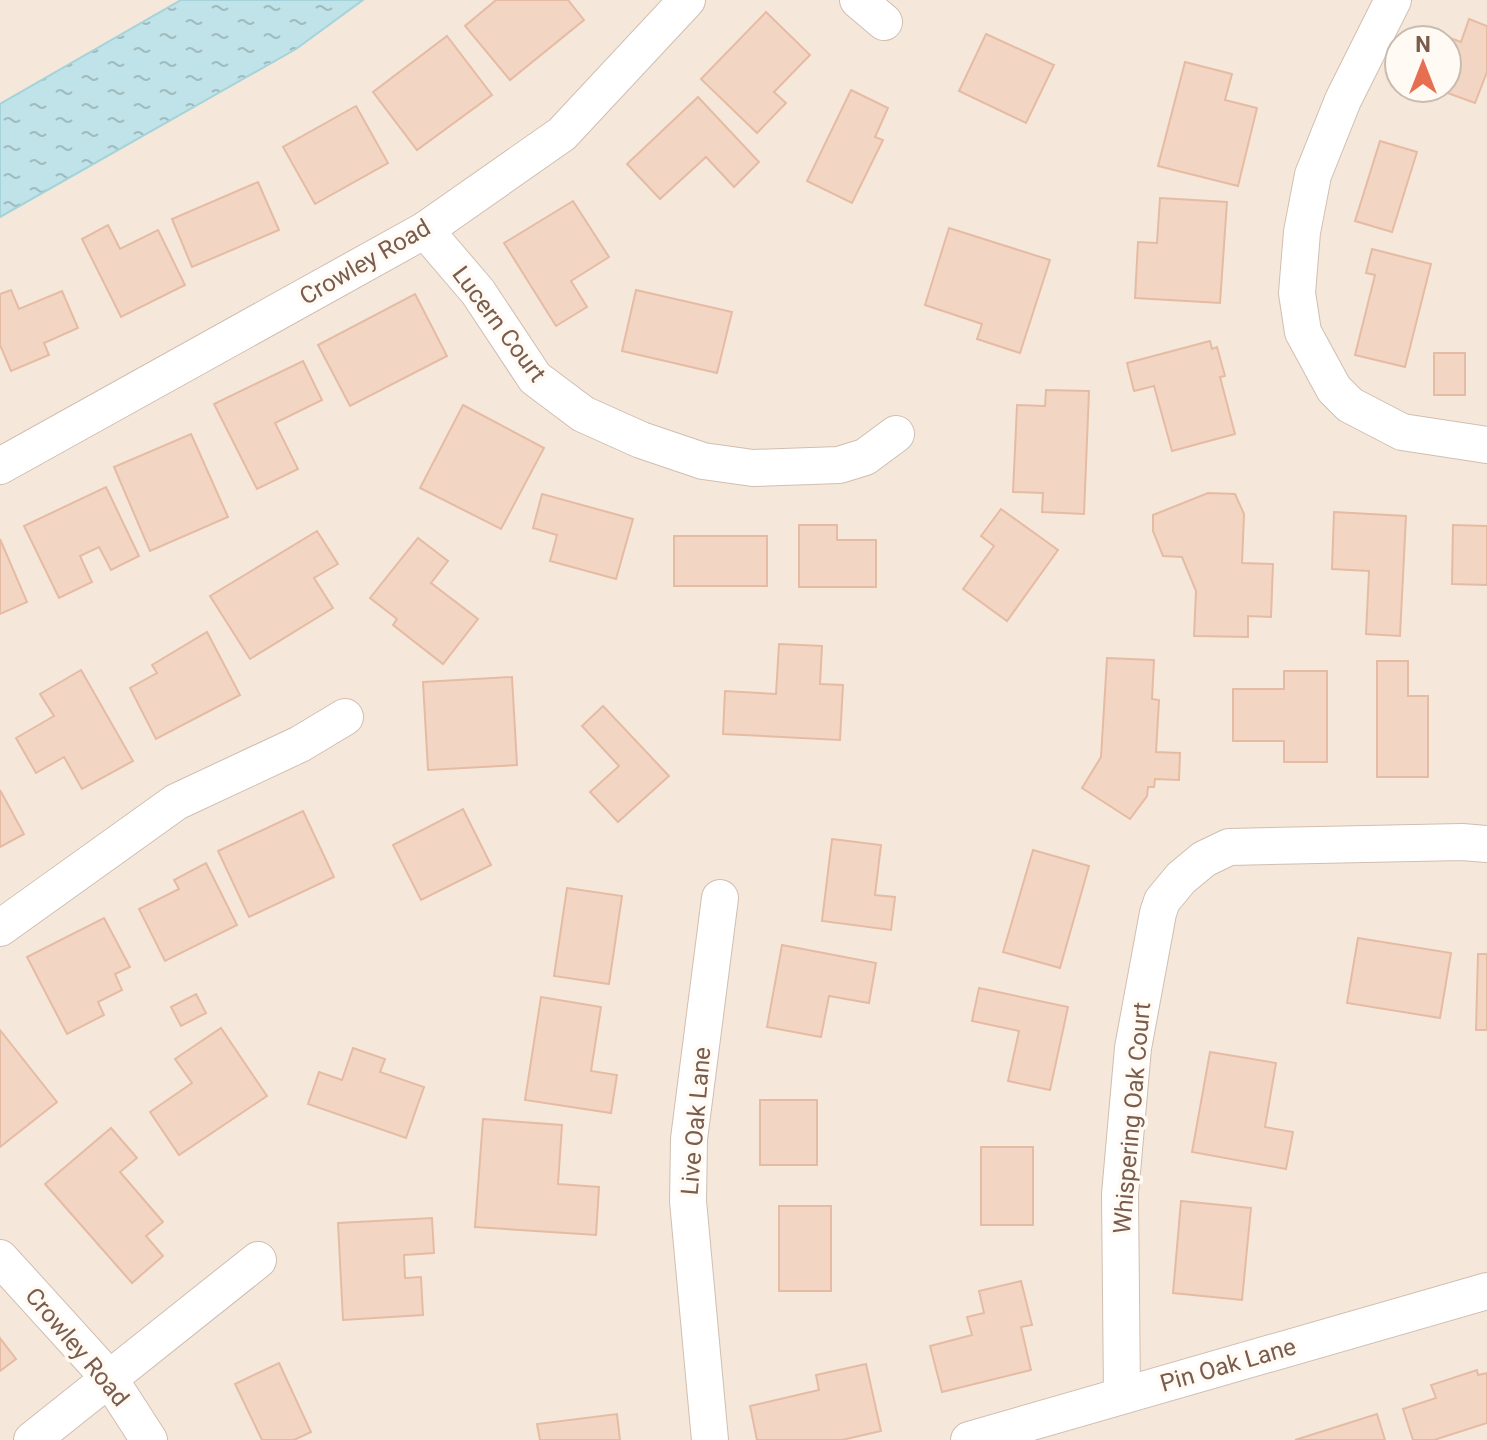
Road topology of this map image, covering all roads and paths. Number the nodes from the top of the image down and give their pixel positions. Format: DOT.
graph roads {
  1 [pos="687,0"];
  2 [pos="1393,0"];
  3 [pos="425,230"];
  4 [pos="896,434"];
  5 [pos="1487,445"];
  6 [pos="0,466"];
  7 [pos="345,717"];
  8 [pos="1487,844"];
  9 [pos="720,898"];
  10 [pos="0,928"];
  11 [pos="0,1258"];
  12 [pos="258,1260"];
  13 [pos="1487,1291"];
  14 [pos="109,1378"];
  15 [pos="1122,1395"];
  16 [pos="32,1440"];
  17 [pos="149,1440"];
  18 [pos="710,1440"];
  19 [pos="969,1440"];
  1 -- 3 [label="street, Crowley Road"];
  2 -- 5 [label="street"];
  3 -- 4 [label="street, Lucern Court"];
  3 -- 6 [label="street, Crowley Road"];
  7 -- 10 [label="street"];
  8 -- 15 [label="street, Whispering Oak Court"];
  9 -- 18 [label="street, Live Oak Lane"];
  11 -- 14 [label="street, Crowley Road"];
  12 -- 14 [label="street"];
  13 -- 15 [label="street, Pin Oak Lane"];
  14 -- 16 [label="street"];
  14 -- 17 [label="street, Crowley Road"];
  15 -- 19 [label="street, Pin Oak Lane"];
}
